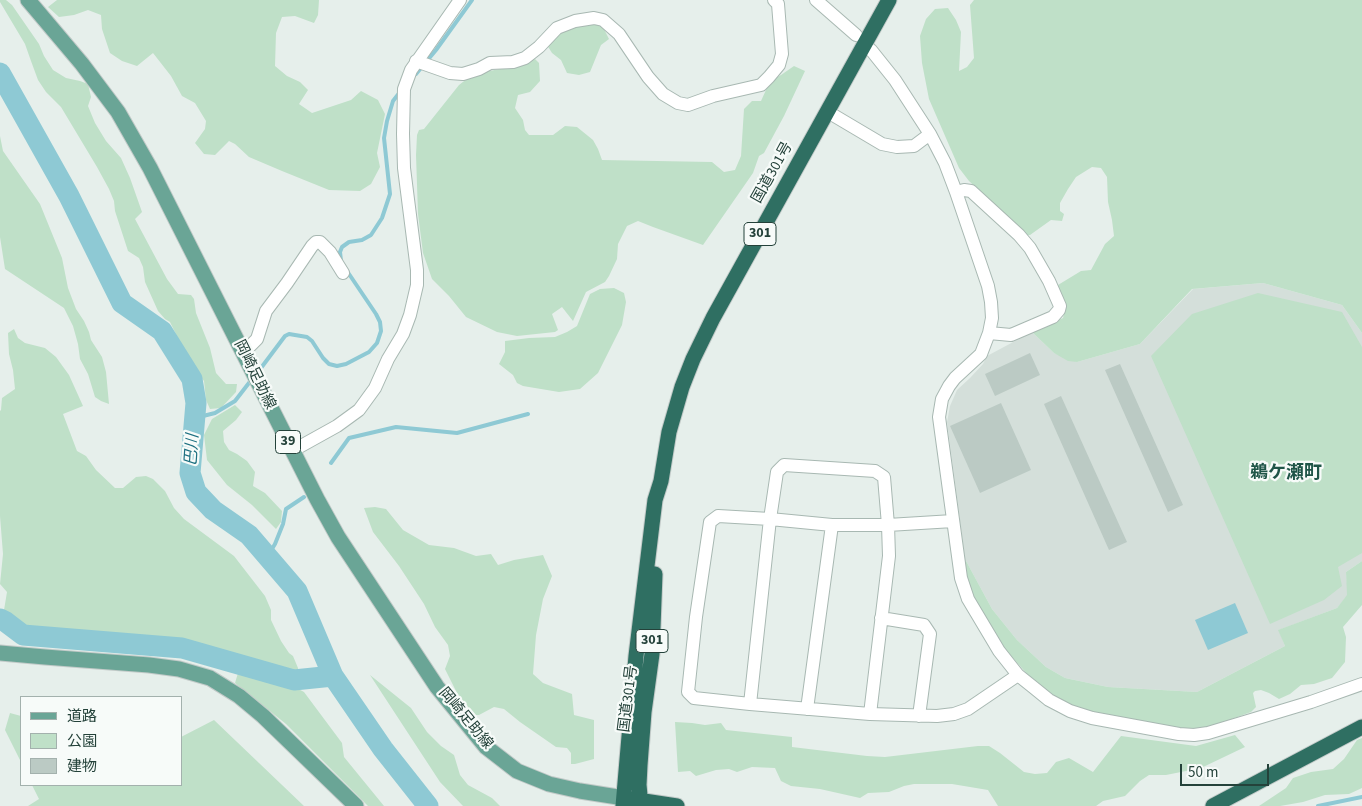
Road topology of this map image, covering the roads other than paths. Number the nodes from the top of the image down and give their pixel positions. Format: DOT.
graph roads {
  1 [pos="28,0"];
  2 [pos="460,0"];
  3 [pos="774,0"];
  4 [pos="816,0"];
  5 [pos="889,0"];
  6 [pos="856,35"];
  7 [pos="871,50"];
  8 [pos="416,61"];
  9 [pos="828,112"];
  10 [pos="930,134"];
  11 [pos="956,192"];
  12 [pos="343,273"];
  13 [pos="989,333"];
  14 [pos="243,353"];
  15 [pos="292,451"];
  16 [pos="661,481"];
  17 [pos="770,519"];
  18 [pos="953,521"];
  19 [pos="832,525"];
  20 [pos="888,525"];
  21 [pos="881,618"];
  22 [pos="0,653"];
  23 [pos="1018,675"];
  24 [pos="1362,684"];
  25 [pos="750,704"];
  26 [pos="807,709"];
  27 [pos="870,714"];
  28 [pos="919,716"];
  29 [pos="1362,727"];
  30 [pos="624,802"];
  31 [pos="641,804"];
  32 [pos="356,806"];
  33 [pos="677,806"];
  34 [pos="1213,806"];
  1 -- 14 [label="main road, 岡崎足助線 / 39"];
  2 -- 8 [label="street"];
  3 -- 8 [label="street"];
  4 -- 6 [label="street"];
  5 -- 9 [label="highway, 国道301号 / 301"];
  7 -- 10 [label="street"];
  8 -- 15 [label="street"];
  9 -- 10 [label="street"];
  9 -- 16 [label="highway, 国道301号 / 301"];
  10 -- 11 [label="street"];
  11 -- 13 [label="street"];
  11 -- 13 [label="street"];
  12 -- 14 [label="street"];
  13 -- 18 [label="street"];
  14 -- 15 [label="main road, 岡崎足助線 / 39"];
  15 -- 30 [label="main road, 岡崎足助線 / 39"];
  16 -- 30 [label="highway, 国道301号 / 301"];
  16 -- 31 [label="highway, 国道301号 / 301"];
  17 -- 19 [label="street"];
  17 -- 20 [label="street"];
  17 -- 25 [label="street"];
  17 -- 25 [label="street"];
  18 -- 20 [label="street"];
  18 -- 23 [label="street"];
  19 -- 20 [label="street"];
  19 -- 26 [label="street"];
  20 -- 21 [label="street"];
  21 -- 27 [label="street"];
  21 -- 28 [label="street"];
  22 -- 32 [label="main road"];
  23 -- 24 [label="street"];
  23 -- 28 [label="street"];
  25 -- 26 [label="street"];
  26 -- 27 [label="street"];
  27 -- 28 [label="street"];
  29 -- 34 [label="highway"];
  30 -- 31 [label="highway"];
  31 -- 33 [label="highway"];
}
